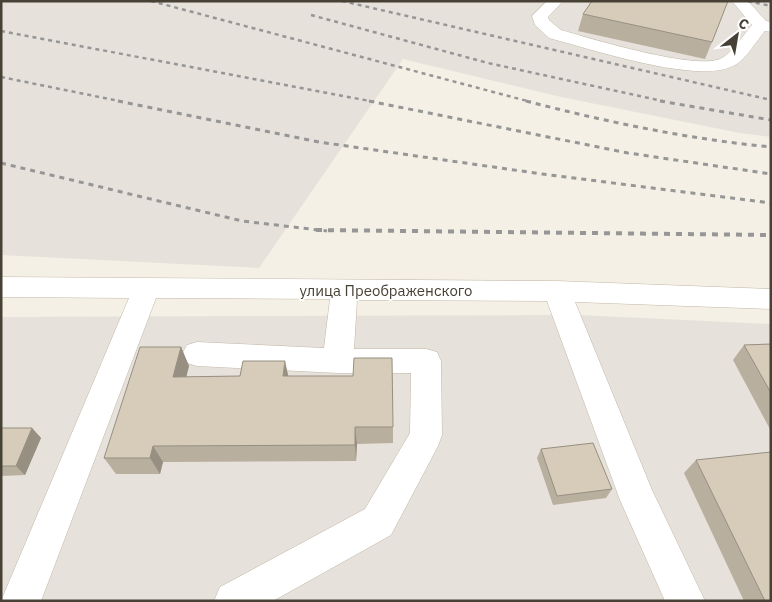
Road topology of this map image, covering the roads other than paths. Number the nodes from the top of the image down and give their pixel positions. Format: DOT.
graph roads {
  1 [pos="556,1"];
  2 [pos="739,1"];
  3 [pos="766,26"];
  4 [pos="1,287"];
  5 [pos="146,289"];
  6 [pos="344,291"];
  7 [pos="557,291"];
  8 [pos="771,299"];
  9 [pos="197,354"];
  10 [pos="338,361"];
  11 [pos="21,601"];
  12 [pos="234,601"];
  13 [pos="685,601"];
  1 -- 3 [label="street"];
  2 -- 3 [label="street"];
  4 -- 5 [label="street, улица Преображенского"];
  5 -- 6 [label="street, улица Преображенского"];
  5 -- 11 [label="street"];
  6 -- 7 [label="street, улица Преображенского"];
  6 -- 10 [label="street"];
  7 -- 8 [label="street, улица Преображенского"];
  7 -- 13 [label="street"];
  9 -- 10 [label="street"];
  10 -- 12 [label="street"];
}
